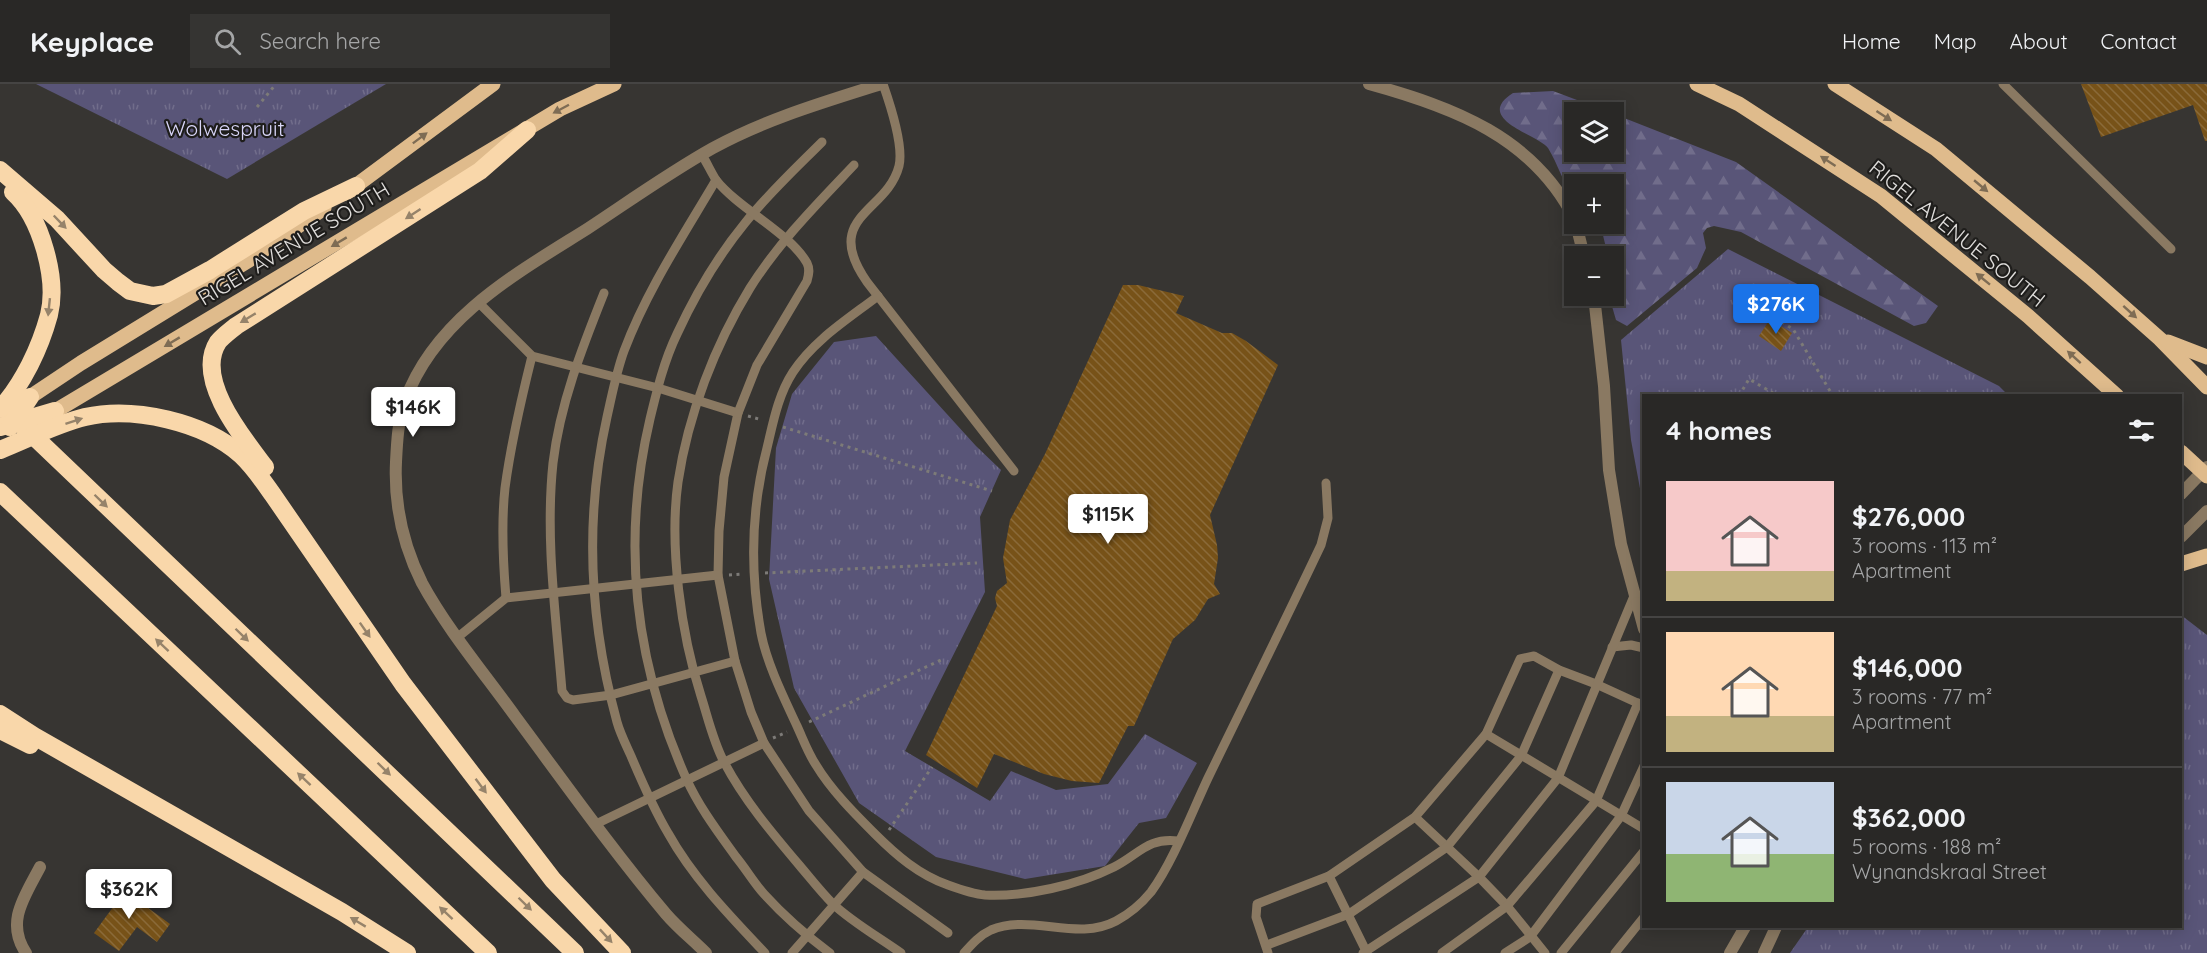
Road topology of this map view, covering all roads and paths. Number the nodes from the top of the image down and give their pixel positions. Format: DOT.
graph roads {
  1 [pos="276,84"];
  2 [pos="493,84"];
  3 [pos="614,84"];
  4 [pos="882,84"];
  5 [pos="1369,84"];
  6 [pos="1696,84"];
  7 [pos="1834,84"];
  8 [pos="2003,84"];
  9 [pos="256,107"];
  10 [pos="527,130"];
  11 [pos="822,142"];
  12 [pos="702,155"];
  13 [pos="854,165"];
  14 [pos="0,170"];
  15 [pos="716,180"];
  16 [pos="0,181"];
  17 [pos="356,186"];
  18 [pos="1564,204"];
  19 [pos="752,214"];
  20 [pos="785,239"];
  21 [pos="2171,249"];
  22 [pos="604,293"];
  23 [pos="878,296"];
  24 [pos="478,302"];
  25 [pos="1595,306"];
  26 [pos="1769,314"];
  27 [pos="2160,339"];
  28 [pos="532,356"];
  29 [pos="2207,357"];
  30 [pos="576,366"];
  31 [pos="616,377"];
  32 [pos="2207,387"];
  33 [pos="658,388"];
  34 [pos="1773,393"];
  35 [pos="23,394"];
  36 [pos="1740,394"];
  37 [pos="1832,394"];
  38 [pos="2115,394"];
  39 [pos="698,401"];
  40 [pos="0,406"];
  41 [pos="55,411"];
  42 [pos="738,413"];
  43 [pos="4,423"];
  44 [pos="773,424"];
  45 [pos="0,441"];
  46 [pos="0,449"];
  47 [pos="2182,453"];
  48 [pos="1014,471"];
  49 [pos="2206,472"];
  50 [pos="1326,483"];
  51 [pos="992,491"];
  52 [pos="0,492"];
  53 [pos="2182,493"];
  54 [pos="2207,511"];
  55 [pos="2182,536"];
  56 [pos="2207,556"];
  57 [pos="977,563"];
  58 [pos="2182,564"];
  59 [pos="754,573"];
  60 [pos="718,575"];
  61 [pos="679,581"];
  62 [pos="635,585"];
  63 [pos="593,588"];
  64 [pos="554,593"];
  65 [pos="506,598"];
  66 [pos="344,601"];
  67 [pos="1638,602"];
  68 [pos="1642,620"];
  69 [pos="458,638"];
  70 [pos="1612,647"];
  71 [pos="1642,648"];
  72 [pos="943,659"];
  73 [pos="735,661"];
  74 [pos="1559,670"];
  75 [pos="693,672"];
  76 [pos="652,683"];
  77 [pos="1596,684"];
  78 [pos="611,694"];
  79 [pos="1641,705"];
  80 [pos="0,714"];
  81 [pos="798,727"];
  82 [pos="0,730"];
  83 [pos="1486,734"];
  84 [pos="764,743"];
  85 [pos="1521,756"];
  86 [pos="724,761"];
  87 [pos="932,767"];
  88 [pos="1642,770"];
  89 [pos="1558,777"];
  90 [pos="686,779"];
  91 [pos="649,798"];
  92 [pos="1596,801"];
  93 [pos="1621,816"];
  94 [pos="1415,817"];
  95 [pos="596,824"];
  96 [pos="192,827"];
  97 [pos="1642,828"];
  98 [pos="881,840"];
  99 [pos="1178,841"];
  100 [pos="1447,847"];
  101 [pos="1642,853"];
  102 [pos="40,867"];
  103 [pos="863,872"];
  104 [pos="1329,876"];
  105 [pos="1479,877"];
  106 [pos="834,905"];
  107 [pos="1507,906"];
  108 [pos="1349,914"];
  109 [pos="1642,919"];
  110 [pos="1744,928"];
  111 [pos="1776,928"];
  112 [pos="948,933"];
  113 [pos="807,936"];
  114 [pos="1530,937"];
  115 [pos="1268,949"];
  116 [pos="26,953"];
  117 [pos="407,953"];
  118 [pos="488,953"];
  119 [pos="575,953"];
  120 [pos="622,953"];
  121 [pos="706,953"];
  122 [pos="765,953"];
  123 [pos="792,953"];
  124 [pos="830,953"];
  125 [pos="901,953"];
  126 [pos="964,953"];
  127 [pos="1365,953"];
  128 [pos="1442,953"];
  129 [pos="1505,953"];
  130 [pos="1545,953"];
  131 [pos="1561,953"];
  132 [pos="1615,953"];
  133 [pos="1730,953"];
  134 [pos="1764,953"];
  1 -- 9 [label="path"];
  17 -- 2 [label="main road, RIGEL AVENUE SOUTH, one-way"];
  3 -- 10 [label="main road, RIGEL AVENUE SOUTH, one-way"];
  4 -- 12 [label="street"];
  4 -- 23 [label="lane"];
  5 -- 18 [label="street"];
  38 -- 6 [label="main road, RIGEL AVENUE SOUTH, one-way"];
  7 -- 27 [label="main road, one-way"];
  8 -- 21 [label="lane"];
  10 -- 41 [label="main road, RIGEL AVENUE SOUTH, one-way"];
  10 -- 66 [label="highway, one-way"];
  11 -- 19 [label="lane"];
  12 -- 15 [label="lane"];
  12 -- 24 [label="street"];
  13 -- 20 [label="lane"];
  14 -- 17 [label="highway, one-way"];
  15 -- 19 [label="lane"];
  15 -- 31 [label="lane"];
  16 -- 35 [label="highway, one-way"];
  17 -- 35 [label="main road, RIGEL AVENUE SOUTH"];
  19 -- 20 [label="lane"];
  19 -- 33 [label="lane"];
  20 -- 39 [label="lane"];
  20 -- 42 [label="lane"];
  22 -- 30 [label="lane"];
  23 -- 44 [label="lane"];
  23 -- 48 [label="lane"];
  24 -- 28 [label="lane"];
  24 -- 69 [label="street"];
  25 -- 67 [label="street"];
  26 -- 37 [label="path"];
  27 -- 29 [label="main road"];
  27 -- 32 [label="main road"];
  28 -- 30 [label="lane"];
  28 -- 65 [label="lane"];
  30 -- 31 [label="lane"];
  30 -- 64 [label="lane"];
  31 -- 33 [label="lane"];
  31 -- 63 [label="lane"];
  33 -- 39 [label="lane"];
  33 -- 62 [label="lane"];
  34 -- 36 [label="path"];
  35 -- 40 [label="highway"];
  35 -- 43 [label="highway"];
  39 -- 42 [label="lane"];
  39 -- 61 [label="lane"];
  40 -- 119 [label="highway, one-way"];
  41 -- 43 [label="highway"];
  41 -- 46 [label="main road, RIGEL AVENUE SOUTH"];
  42 -- 44 [label="path"];
  42 -- 60 [label="lane"];
  43 -- 45 [label="highway"];
  44 -- 51 [label="path"];
  44 -- 59 [label="lane"];
  46 -- 66 [label="highway, one-way"];
  47 -- 49 [label="main road"];
  49 -- 53 [label="street"];
  50 -- 99 [label="lane"];
  118 -- 52 [label="highway, one-way"];
  54 -- 55 [label="street"];
  56 -- 58 [label="main road"];
  57 -- 59 [label="path"];
  59 -- 60 [label="path"];
  59 -- 81 [label="lane"];
  60 -- 61 [label="lane"];
  60 -- 73 [label="lane"];
  61 -- 62 [label="lane"];
  61 -- 75 [label="lane"];
  62 -- 63 [label="lane"];
  62 -- 76 [label="lane"];
  63 -- 64 [label="lane"];
  63 -- 78 [label="lane"];
  64 -- 65 [label="lane"];
  64 -- 78 [label="lane"];
  65 -- 69 [label="lane"];
  66 -- 120 [label="highway, one-way"];
  67 -- 68 [label="street"];
  67 -- 70 [label="lane"];
  69 -- 95 [label="street"];
  70 -- 71 [label="lane"];
  70 -- 77 [label="lane"];
  72 -- 81 [label="path"];
  73 -- 75 [label="lane"];
  73 -- 84 [label="lane"];
  74 -- 77 [label="lane"];
  74 -- 83 [label="lane"];
  74 -- 85 [label="lane"];
  75 -- 76 [label="lane"];
  75 -- 86 [label="lane"];
  76 -- 78 [label="lane"];
  76 -- 90 [label="lane"];
  77 -- 79 [label="lane"];
  77 -- 89 [label="lane"];
  78 -- 91 [label="lane"];
  79 -- 92 [label="lane"];
  80 -- 96 [label="highway"];
  81 -- 84 [label="path"];
  81 -- 98 [label="lane"];
  82 -- 96 [label="highway"];
  83 -- 85 [label="lane"];
  83 -- 94 [label="lane"];
  84 -- 86 [label="lane"];
  84 -- 103 [label="lane"];
  85 -- 89 [label="lane"];
  85 -- 100 [label="lane"];
  86 -- 90 [label="lane"];
  86 -- 106 [label="lane"];
  87 -- 98 [label="path"];
  88 -- 93 [label="lane"];
  89 -- 92 [label="lane"];
  89 -- 105 [label="lane"];
  90 -- 91 [label="lane"];
  90 -- 113 [label="lane"];
  91 -- 95 [label="lane"];
  91 -- 122 [label="lane"];
  92 -- 93 [label="lane"];
  92 -- 107 [label="lane"];
  93 -- 97 [label="lane"];
  93 -- 114 [label="lane"];
  94 -- 100 [label="lane"];
  94 -- 104 [label="lane"];
  95 -- 121 [label="street"];
  117 -- 96 [label="highway, one-way"];
  98 -- 99 [label="lane"];
  99 -- 126 [label="lane"];
  100 -- 105 [label="lane"];
  100 -- 108 [label="lane"];
  101 -- 131 [label="lane"];
  102 -- 116 [label="street"];
  103 -- 106 [label="lane"];
  103 -- 112 [label="lane"];
  104 -- 108 [label="lane"];
  104 -- 115 [label="lane"];
  105 -- 107 [label="lane"];
  105 -- 127 [label="lane"];
  106 -- 113 [label="lane"];
  106 -- 125 [label="lane"];
  107 -- 114 [label="lane"];
  107 -- 128 [label="lane"];
  108 -- 115 [label="lane"];
  108 -- 127 [label="lane"];
  109 -- 132 [label="lane"];
  110 -- 133 [label="street"];
  111 -- 134 [label="street"];
  113 -- 123 [label="lane"];
  113 -- 124 [label="lane"];
  114 -- 129 [label="lane"];
  114 -- 130 [label="lane"];
}
